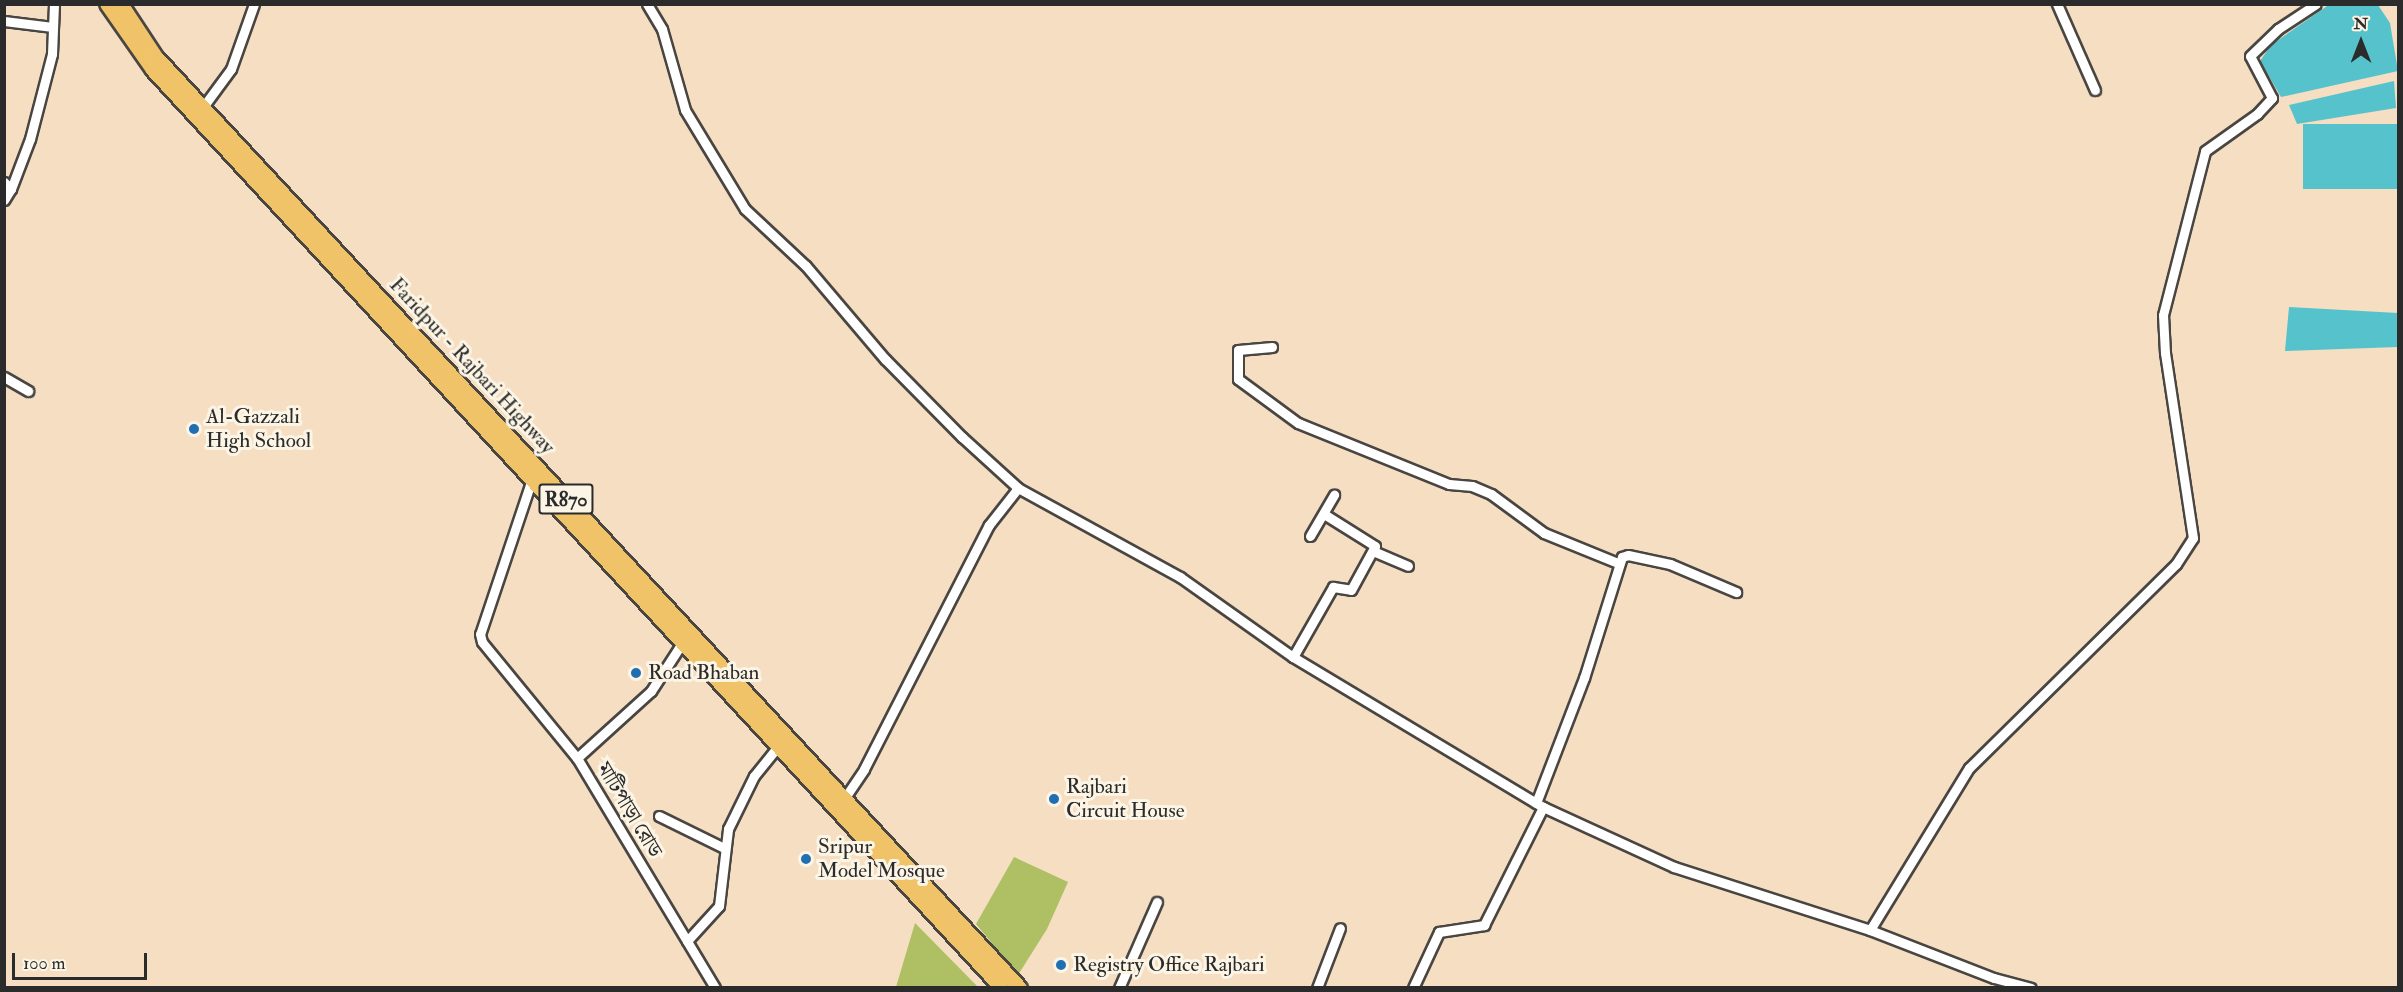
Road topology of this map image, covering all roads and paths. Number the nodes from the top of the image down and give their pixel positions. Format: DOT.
graph roads {
  1 [pos="54,4"];
  2 [pos="107,4"];
  3 [pos="121,4"];
  4 [pos="254,4"];
  5 [pos="647,4"];
  6 [pos="2057,4"];
  7 [pos="2316,4"];
  8 [pos="4,21"];
  9 [pos="53,27"];
  10 [pos="2095,90"];
  11 [pos="203,107"];
  12 [pos="8,185"];
  13 [pos="4,200"];
  14 [pos="1272,347"];
  15 [pos="4,377"];
  16 [pos="28,391"];
  17 [pos="532,479"];
  18 [pos="1018,488"];
  19 [pos="1334,495"];
  20 [pos="1324,514"];
  21 [pos="1310,536"];
  22 [pos="1373,551"];
  23 [pos="1618,563"];
  24 [pos="1407,567"];
  25 [pos="1736,592"];
  26 [pos="684,640"];
  27 [pos="1293,657"];
  28 [pos="778,745"];
  29 [pos="576,758"];
  30 [pos="844,799"];
  31 [pos="1540,805"];
  32 [pos="659,816"];
  33 [pos="724,848"];
  34 [pos="1156,902"];
  35 [pos="1340,928"];
  36 [pos="1870,930"];
  37 [pos="687,941"];
  38 [pos="716,987"];
  39 [pos="1002,987"];
  40 [pos="1020,987"];
  41 [pos="1119,987"];
  42 [pos="1317,987"];
  43 [pos="1413,987"];
  44 [pos="2031,987"];
  1 -- 9 [label="street"];
  2 -- 17 [label="main road, Faridpur - Rajbari Highway / R870"];
  3 -- 11 [label="main road, Faridpur - Rajbari Highway / R870"];
  4 -- 11 [label="street"];
  5 -- 18 [label="street"];
  6 -- 10 [label="street"];
  7 -- 36 [label="street"];
  8 -- 9 [label="street"];
  9 -- 12 [label="street"];
  11 -- 30 [label="main road, Faridpur - Rajbari Highway / R870"];
  12 -- 13 [label="street"];
  14 -- 23 [label="street"];
  15 -- 16 [label="street"];
  17 -- 26 [label="main road, Faridpur - Rajbari Highway / R870"];
  17 -- 29 [label="street"];
  18 -- 27 [label="street"];
  18 -- 30 [label="street"];
  19 -- 20 [label="street"];
  20 -- 21 [label="street"];
  20 -- 22 [label="street"];
  22 -- 24 [label="street"];
  22 -- 27 [label="street"];
  23 -- 25 [label="street"];
  23 -- 31 [label="street"];
  26 -- 28 [label="main road, Faridpur - Rajbari Highway / R870"];
  26 -- 29 [label="street, মাটিপাড়া রোড"];
  27 -- 31 [label="street"];
  28 -- 33 [label="street"];
  28 -- 39 [label="main road, Faridpur - Rajbari Highway / R870"];
  29 -- 37 [label="street, মাটিপাড়া রোড"];
  30 -- 40 [label="main road, Faridpur - Rajbari Highway / R870"];
  31 -- 36 [label="street"];
  31 -- 43 [label="street"];
  32 -- 33 [label="street"];
  33 -- 37 [label="street"];
  34 -- 41 [label="street"];
  35 -- 42 [label="street"];
  36 -- 44 [label="street"];
  37 -- 38 [label="street, মাটিপাড়া রোড"];
}
